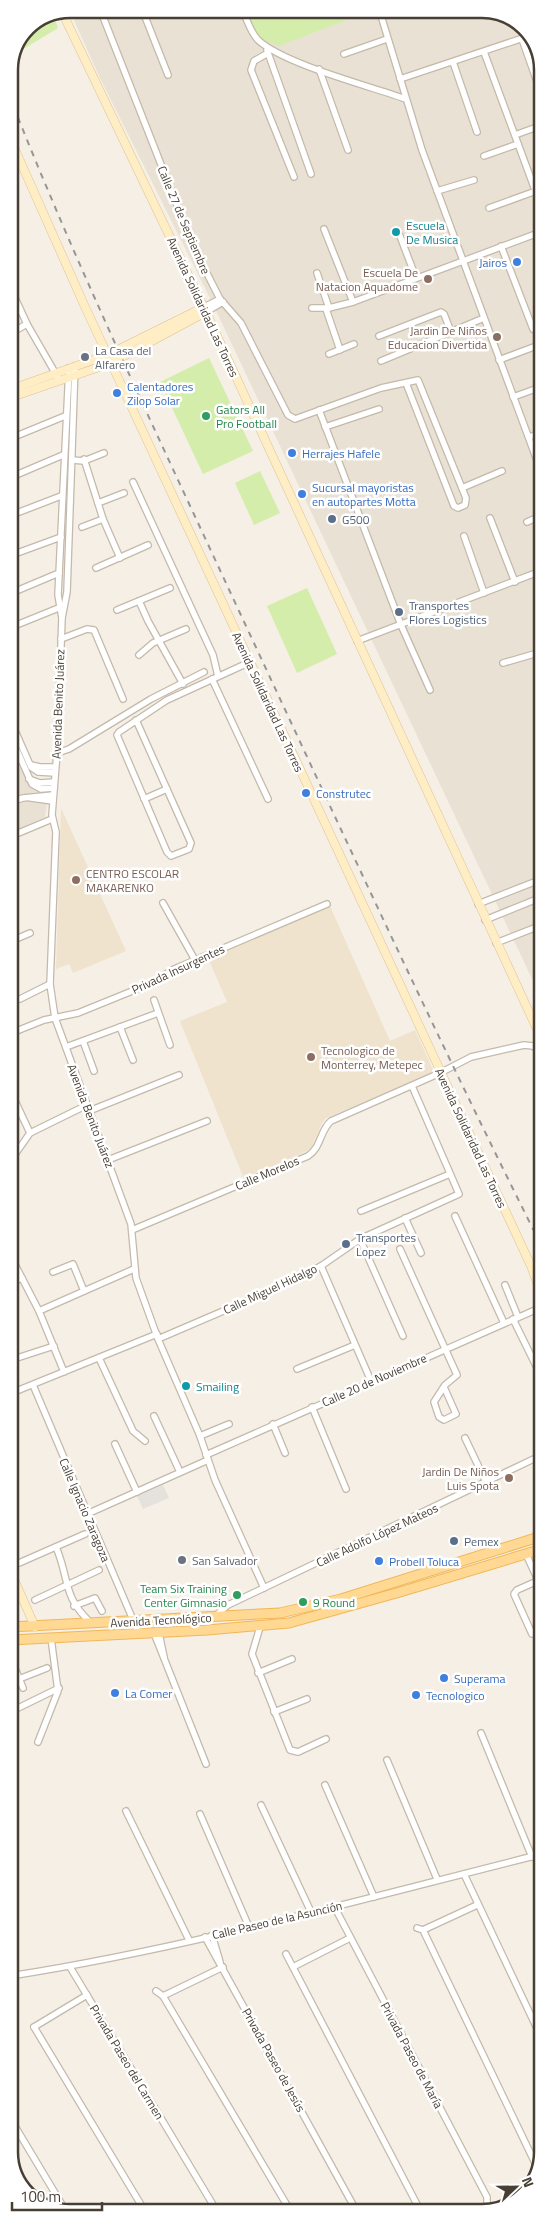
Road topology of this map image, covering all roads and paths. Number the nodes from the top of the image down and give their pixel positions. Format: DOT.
graph roads {
  1 [pos="65,18"];
  2 [pos="104,18"];
  3 [pos="146,18"];
  4 [pos="246,18"];
  5 [pos="381,18"];
  6 [pos="387,39"];
  7 [pos="522,39"];
  8 [pos="266,46"];
  9 [pos="268,52"];
  10 [pos="484,52"];
  11 [pos="344,54"];
  12 [pos="453,62"];
  13 [pos="319,69"];
  14 [pos="534,73"];
  15 [pos="168,75"];
  16 [pos="400,79"];
  17 [pos="406,99"];
  18 [pos="534,128"];
  19 [pos="477,132"];
  20 [pos="515,135"];
  21 [pos="518,144"];
  22 [pos="348,150"];
  23 [pos="18,156"];
  24 [pos="484,156"];
  25 [pos="311,174"];
  26 [pos="294,177"];
  27 [pos="474,180"];
  28 [pos="534,186"];
  29 [pos="437,192"];
  30 [pos="534,192"];
  31 [pos="488,208"];
  32 [pos="324,229"];
  33 [pos="534,234"];
  34 [pos="400,236"];
  35 [pos="501,246"];
  36 [pos="462,260"];
  37 [pos="317,273"];
  38 [pos="416,278"];
  39 [pos="221,301"];
  40 [pos="353,302"];
  41 [pos="18,305"];
  42 [pos="312,308"];
  43 [pos="327,308"];
  44 [pos="205,309"];
  45 [pos="484,318"];
  46 [pos="27,324"];
  47 [pos="18,329"];
  48 [pos="534,329"];
  49 [pos="451,332"];
  50 [pos="379,336"];
  51 [pos="354,344"];
  52 [pos="534,347"];
  53 [pos="340,350"];
  54 [pos="329,354"];
  55 [pos="109,359"];
  56 [pos="499,360"];
  57 [pos="382,362"];
  58 [pos="72,367"];
  59 [pos="72,376"];
  60 [pos="57,377"];
  61 [pos="406,383"];
  62 [pos="18,388"];
  63 [pos="534,390"];
  64 [pos="18,394"];
  65 [pos="513,397"];
  66 [pos="379,409"];
  67 [pos="319,410"];
  68 [pos="66,416"];
  69 [pos="325,427"];
  70 [pos="64,434"];
  71 [pos="18,435"];
  72 [pos="73,436"];
  73 [pos="534,436"];
  74 [pos="528,438"];
  75 [pos="442,439"];
  76 [pos="430,444"];
  77 [pos="104,453"];
  78 [pos="534,453"];
  79 [pos="63,455"];
  80 [pos="72,458"];
  81 [pos="85,460"];
  82 [pos="502,471"];
  83 [pos="18,474"];
  84 [pos="132,482"];
  85 [pos="462,488"];
  86 [pos="124,493"];
  87 [pos="62,496"];
  88 [pos="98,502"];
  89 [pos="18,513"];
  90 [pos="490,518"];
  91 [pos="103,519"];
  92 [pos="534,519"];
  93 [pos="527,522"];
  94 [pos="82,527"];
  95 [pos="61,536"];
  96 [pos="464,536"];
  97 [pos="148,545"];
  98 [pos="60,552"];
  99 [pos="68,552"];
  100 [pos="18,553"];
  101 [pos="120,558"];
  102 [pos="96,568"];
  103 [pos="59,573"];
  104 [pos="534,574"];
  105 [pos="515,582"];
  106 [pos="170,588"];
  107 [pos="18,590"];
  108 [pos="484,594"];
  109 [pos="139,601"];
  110 [pos="66,605"];
  111 [pos="58,608"];
  112 [pos="117,610"];
  113 [pos="62,618"];
  114 [pos="18,624"];
  115 [pos="401,625"];
  116 [pos="186,629"];
  117 [pos="61,639"];
  118 [pos="159,640"];
  119 [pos="357,641"];
  120 [pos="534,654"];
  121 [pos="139,655"];
  122 [pos="250,662"];
  123 [pos="503,663"];
  124 [pos="204,672"];
  125 [pos="218,676"];
  126 [pos="212,679"];
  127 [pos="181,685"];
  128 [pos="430,690"];
  129 [pos="123,699"];
  130 [pos="136,720"];
  131 [pos="18,737"];
  132 [pos="57,753"];
  133 [pos="18,755"];
  134 [pos="55,770"];
  135 [pos="167,789"];
  136 [pos="53,792"];
  137 [pos="144,798"];
  138 [pos="268,799"];
  139 [pos="18,800"];
  140 [pos="52,819"];
  141 [pos="18,833"];
  142 [pos="534,882"];
  143 [pos="534,900"];
  144 [pos="163,903"];
  145 [pos="327,904"];
  146 [pos="478,904"];
  147 [pos="485,920"];
  148 [pos="534,928"];
  149 [pos="30,933"];
  150 [pos="18,938"];
  151 [pos="496,943"];
  152 [pos="195,960"];
  153 [pos="50,984"];
  154 [pos="20,999"];
  155 [pos="154,1000"];
  156 [pos="158,1013"];
  157 [pos="55,1018"];
  158 [pos="534,1023"];
  159 [pos="120,1027"];
  160 [pos="18,1031"];
  161 [pos="83,1041"];
  162 [pos="170,1045"];
  163 [pos="534,1047"];
  164 [pos="66,1048"];
  165 [pos="133,1060"];
  166 [pos="94,1071"];
  167 [pos="440,1073"];
  168 [pos="179,1075"];
  169 [pos="412,1086"];
  170 [pos="18,1107"];
  171 [pos="88,1108"];
  172 [pos="207,1121"];
  173 [pos="30,1133"];
  174 [pos="18,1150"];
  175 [pos="108,1160"];
  176 [pos="450,1174"];
  177 [pos="361,1211"];
  178 [pos="455,1216"];
  179 [pos="405,1218"];
  180 [pos="132,1230"];
  181 [pos="360,1239"];
  182 [pos="400,1249"];
  183 [pos="421,1253"];
  184 [pos="321,1266"];
  185 [pos="531,1266"];
  186 [pos="134,1269"];
  187 [pos="18,1270"];
  188 [pos="534,1270"];
  189 [pos="53,1272"];
  190 [pos="534,1274"];
  191 [pos="22,1278"];
  192 [pos="18,1280"];
  193 [pos="505,1286"];
  194 [pos="84,1291"];
  195 [pos="534,1310"];
  196 [pos="39,1311"];
  197 [pos="515,1318"];
  198 [pos="504,1323"];
  199 [pos="403,1336"];
  200 [pos="157,1337"];
  201 [pos="355,1345"];
  202 [pos="54,1346"];
  203 [pos="446,1348"];
  204 [pos="18,1358"];
  205 [pos="99,1358"];
  206 [pos="534,1360"];
  207 [pos="297,1369"];
  208 [pos="64,1372"];
  209 [pos="371,1381"];
  210 [pos="33,1385"];
  211 [pos="444,1387"];
  212 [pos="18,1391"];
  213 [pos="312,1407"];
  214 [pos="154,1416"];
  215 [pos="230,1424"];
  216 [pos="273,1424"];
  217 [pos="200,1436"];
  218 [pos="465,1438"];
  219 [pos="145,1441"];
  220 [pos="115,1444"];
  221 [pos="285,1453"];
  222 [pos="207,1457"];
  223 [pos="534,1459"];
  224 [pos="180,1472"];
  225 [pos="486,1482"];
  226 [pos="346,1489"];
  227 [pos="137,1492"];
  228 [pos="87,1514"];
  229 [pos="85,1534"];
  230 [pos="534,1538"];
  231 [pos="56,1547"];
  232 [pos="534,1552"];
  233 [pos="526,1554"];
  234 [pos="19,1563"];
  235 [pos="534,1569"];
  236 [pos="99,1570"];
  237 [pos="534,1582"];
  238 [pos="66,1585"];
  239 [pos="18,1588"];
  240 [pos="264,1588"];
  241 [pos="35,1600"];
  242 [pos="74,1606"];
  243 [pos="102,1611"];
  244 [pos="214,1617"];
  245 [pos="133,1622"];
  246 [pos="93,1624"];
  247 [pos="18,1627"];
  248 [pos="35,1627"];
  249 [pos="260,1627"];
  250 [pos="156,1633"];
  251 [pos="534,1633"];
  252 [pos="139,1634"];
  253 [pos="51,1638"];
  254 [pos="18,1640"];
  255 [pos="292,1659"];
  256 [pos="47,1668"];
  257 [pos="258,1673"];
  258 [pos="19,1679"];
  259 [pos="22,1688"];
  260 [pos="58,1688"];
  261 [pos="307,1699"];
  262 [pos="18,1708"];
  263 [pos="274,1712"];
  264 [pos="481,1733"];
  265 [pos="326,1739"];
  266 [pos="38,1742"];
  267 [pos="387,1760"];
  268 [pos="206,1764"];
  269 [pos="325,1785"];
  270 [pos="261,1805"];
  271 [pos="126,1811"];
  272 [pos="200,1814"];
  273 [pos="532,1857"];
  274 [pos="464,1874"];
  275 [pos="437,1879"];
  276 [pos="374,1897"];
  277 [pos="477,1905"];
  278 [pos="334,1906"];
  279 [pos="311,1912"];
  280 [pos="249,1927"];
  281 [pos="208,1936"];
  282 [pos="350,1938"];
  283 [pos="189,1940"];
  284 [pos="286,1954"];
  285 [pos="222,1965"];
  286 [pos="70,1967"];
  287 [pos="292,1967"];
  288 [pos="18,1975"];
  289 [pos="156,1991"];
  290 [pos="87,1995"];
  291 [pos="163,1996"];
  292 [pos="534,2023"];
  293 [pos="18,2135"];
  294 [pos="533,2159"];
  295 [pos="61,2204"];
  296 [pos="140,2204"];
  297 [pos="213,2204"];
  298 [pos="286,2204"];
  299 [pos="353,2204"];
  300 [pos="418,2204"];
  301 [pos="487,2204"];
  1 -- 44 [label="main road, Avenida Solidaridad Las Torres"];
  2 -- 39 [label="street, Calle 27 de Septiembre"];
  3 -- 15 [label="street"];
  4 -- 8 [label="street"];
  5 -- 6 [label="street"];
  6 -- 11 [label="street"];
  6 -- 16 [label="street"];
  7 -- 10 [label="street"];
  7 -- 14 [label="street"];
  8 -- 9 [label="street"];
  8 -- 13 [label="street"];
  9 -- 25 [label="street"];
  9 -- 26 [label="street"];
  10 -- 12 [label="street"];
  10 -- 20 [label="street"];
  12 -- 16 [label="street"];
  12 -- 19 [label="street"];
  13 -- 17 [label="street"];
  13 -- 22 [label="street"];
  16 -- 17 [label="street"];
  17 -- 29 [label="street"];
  18 -- 20 [label="street"];
  20 -- 21 [label="street"];
  21 -- 24 [label="street"];
  21 -- 28 [label="street"];
  23 -- 55 [label="main road, Avenida Solidaridad Las Torres"];
  27 -- 29 [label="street"];
  29 -- 36 [label="street"];
  30 -- 31 [label="street"];
  32 -- 40 [label="street"];
  33 -- 35 [label="street"];
  34 -- 38 [label="street"];
  35 -- 36 [label="street"];
  35 -- 48 [label="street"];
  36 -- 38 [label="street"];
  36 -- 45 [label="street"];
  37 -- 43 [label="street"];
  38 -- 40 [label="street"];
  39 -- 44 [label="street"];
  39 -- 67 [label="street, Calle 27 de Septiembre"];
  40 -- 43 [label="street"];
  41 -- 46 [label="street"];
  42 -- 43 [label="street"];
  43 -- 53 [label="street"];
  44 -- 55 [label="main road"];
  44 -- 119 [label="main road, Avenida Solidaridad Las Torres"];
  45 -- 49 [label="street"];
  45 -- 56 [label="street"];
  46 -- 47 [label="street"];
  46 -- 60 [label="street"];
  49 -- 50 [label="street"];
  49 -- 57 [label="street"];
  51 -- 53 [label="street"];
  52 -- 56 [label="street"];
  53 -- 54 [label="street"];
  55 -- 58 [label="main road"];
  55 -- 59 [label="main road"];
  55 -- 122 [label="main road, Avenida Solidaridad Las Torres"];
  56 -- 65 [label="street"];
  58 -- 59 [label="street, Avenida Benito Juárez"];
  58 -- 60 [label="main road"];
  59 -- 60 [label="main road"];
  59 -- 68 [label="street, Avenida Benito Juárez"];
  59 -- 72 [label="street, Avenida Benito Juárez"];
  60 -- 62 [label="main road"];
  60 -- 64 [label="main road"];
  61 -- 67 [label="street"];
  61 -- 75 [label="street"];
  61 -- 76 [label="street"];
  63 -- 65 [label="street"];
  65 -- 74 [label="street"];
  66 -- 69 [label="street"];
  67 -- 69 [label="street"];
  68 -- 70 [label="street, Avenida Benito Juárez"];
  68 -- 71 [label="street"];
  69 -- 115 [label="street"];
  70 -- 72 [label="street"];
  70 -- 79 [label="street, Avenida Benito Juárez"];
  72 -- 80 [label="street, Avenida Benito Juárez"];
  73 -- 74 [label="street"];
  74 -- 78 [label="street"];
  75 -- 76 [label="street"];
  75 -- 85 [label="street"];
  76 -- 85 [label="street"];
  77 -- 81 [label="street"];
  79 -- 83 [label="street"];
  79 -- 87 [label="street, Avenida Benito Juárez"];
  80 -- 81 [label="street"];
  80 -- 99 [label="street, Avenida Benito Juárez"];
  81 -- 88 [label="street"];
  82 -- 85 [label="street"];
  84 -- 125 [label="street"];
  86 -- 88 [label="street"];
  87 -- 89 [label="street"];
  87 -- 95 [label="street, Avenida Benito Juárez"];
  88 -- 91 [label="street"];
  90 -- 105 [label="street"];
  91 -- 94 [label="street"];
  91 -- 101 [label="street"];
  92 -- 93 [label="street"];
  95 -- 98 [label="street, Avenida Benito Juárez"];
  95 -- 100 [label="street"];
  96 -- 108 [label="street"];
  97 -- 101 [label="street"];
  98 -- 99 [label="street"];
  98 -- 103 [label="street, Avenida Benito Juárez"];
  99 -- 110 [label="street, Avenida Benito Juárez"];
  101 -- 102 [label="street"];
  103 -- 107 [label="street"];
  103 -- 111 [label="street, Avenida Benito Juárez"];
  104 -- 105 [label="street"];
  105 -- 108 [label="street"];
  106 -- 109 [label="street"];
  108 -- 115 [label="street"];
  109 -- 112 [label="street"];
  109 -- 118 [label="street"];
  110 -- 111 [label="street"];
  110 -- 113 [label="street, Avenida Benito Juárez"];
  111 -- 113 [label="street, Avenida Benito Juárez"];
  111 -- 114 [label="street"];
  113 -- 117 [label="street, Avenida Benito Juárez"];
  115 -- 119 [label="street"];
  115 -- 128 [label="street"];
  116 -- 118 [label="street"];
  117 -- 129 [label="street"];
  117 -- 132 [label="street, Avenida Benito Juárez"];
  118 -- 121 [label="street"];
  118 -- 127 [label="street"];
  119 -- 146 [label="main road, Avenida Solidaridad Las Torres"];
  120 -- 123 [label="street"];
  122 -- 125 [label="street"];
  122 -- 167 [label="main road, Avenida Solidaridad Las Torres"];
  124 -- 127 [label="street"];
  125 -- 126 [label="street"];
  126 -- 130 [label="street"];
  126 -- 138 [label="street"];
  127 -- 132 [label="street"];
  130 -- 135 [label="street"];
  130 -- 137 [label="street"];
  131 -- 134 [label="street"];
  132 -- 134 [label="street, Avenida Benito Juárez"];
  133 -- 136 [label="street"];
  134 -- 136 [label="street, Avenida Benito Juárez"];
  135 -- 137 [label="street"];
  135 -- 137 [label="street"];
  136 -- 139 [label="street"];
  136 -- 140 [label="street, Avenida Benito Juárez"];
  140 -- 141 [label="street"];
  140 -- 153 [label="street, Avenida Benito Juárez"];
  142 -- 146 [label="street"];
  143 -- 147 [label="street"];
  144 -- 152 [label="street"];
  145 -- 152 [label="street, Privada Insurgentes"];
  146 -- 147 [label="main road, Avenida Solidaridad Las Torres"];
  147 -- 151 [label="main road, Avenida Solidaridad Las Torres"];
  148 -- 151 [label="street"];
  149 -- 150 [label="street"];
  151 -- 158 [label="main road, Avenida Solidaridad Las Torres"];
  152 -- 157 [label="street, Privada Insurgentes"];
  153 -- 154 [label="street"];
  153 -- 157 [label="street, Avenida Benito Juárez"];
  155 -- 156 [label="street"];
  156 -- 159 [label="street"];
  156 -- 162 [label="street"];
  157 -- 160 [label="street, Privada Insurgentes"];
  157 -- 164 [label="street, Avenida Benito Juárez"];
  159 -- 161 [label="street"];
  159 -- 165 [label="street"];
  161 -- 164 [label="street"];
  161 -- 166 [label="street"];
  163 -- 167 [label="street, Calle Morelos"];
  164 -- 171 [label="street, Avenida Benito Juárez"];
  167 -- 169 [label="street, Calle Morelos"];
  167 -- 185 [label="main road, Avenida Solidaridad Las Torres"];
  168 -- 171 [label="street"];
  169 -- 176 [label="street"];
  169 -- 180 [label="street, Calle Morelos"];
  170 -- 173 [label="street"];
  171 -- 173 [label="street"];
  171 -- 175 [label="street, Avenida Benito Juárez"];
  172 -- 175 [label="street"];
  173 -- 174 [label="street"];
  175 -- 180 [label="street, Avenida Benito Juárez"];
  176 -- 177 [label="street"];
  176 -- 179 [label="street, Calle Miguel Hidalgo"];
  178 -- 198 [label="street"];
  179 -- 181 [label="street, Calle Miguel Hidalgo"];
  179 -- 183 [label="street"];
  180 -- 186 [label="street, Avenida Benito Juárez"];
  181 -- 184 [label="street, Calle Miguel Hidalgo"];
  181 -- 199 [label="street"];
  182 -- 203 [label="street"];
  184 -- 200 [label="street, Calle Miguel Hidalgo"];
  184 -- 201 [label="street"];
  185 -- 188 [label="main road, Avenida Solidaridad Las Torres"];
  185 -- 190 [label="main road, Avenida Solidaridad Las Torres"];
  186 -- 194 [label="street"];
  186 -- 200 [label="street, Avenida Benito Juárez"];
  187 -- 191 [label="street"];
  189 -- 194 [label="street"];
  191 -- 192 [label="street"];
  191 -- 196 [label="street"];
  193 -- 197 [label="street"];
  194 -- 196 [label="street"];
  195 -- 197 [label="street, Calle 20 de Noviembre"];
  196 -- 202 [label="street"];
  197 -- 198 [label="street, Calle 20 de Noviembre"];
  197 -- 206 [label="street"];
  198 -- 203 [label="street, Calle 20 de Noviembre"];
  200 -- 205 [label="street, Calle Miguel Hidalgo"];
  200 -- 217 [label="street, Avenida Benito Juárez"];
  201 -- 207 [label="street"];
  201 -- 209 [label="street"];
  202 -- 204 [label="street"];
  202 -- 208 [label="street"];
  203 -- 209 [label="street, Calle 20 de Noviembre"];
  203 -- 211 [label="street"];
  205 -- 208 [label="street, Calle Miguel Hidalgo"];
  205 -- 219 [label="street"];
  208 -- 210 [label="street, Calle Miguel Hidalgo"];
  209 -- 213 [label="street, Calle 20 de Noviembre"];
  210 -- 212 [label="street, Calle Miguel Hidalgo"];
  210 -- 228 [label="street, Calle Ignacio Zaragoza"];
  211 -- 211 [label="street"];
  213 -- 216 [label="street, Calle 20 de Noviembre"];
  213 -- 226 [label="street"];
  214 -- 224 [label="street"];
  215 -- 217 [label="street"];
  216 -- 221 [label="street"];
  216 -- 222 [label="street, Calle 20 de Noviembre"];
  217 -- 222 [label="street, Avenida Benito Juárez"];
  218 -- 225 [label="street"];
  220 -- 227 [label="street"];
  222 -- 224 [label="street, Calle 20 de Noviembre"];
  222 -- 240 [label="street, Avenida Benito Juárez"];
  223 -- 225 [label="street, Calle Adolfo López Mateos"];
  224 -- 227 [label="street, Calle 20 de Noviembre"];
  225 -- 240 [label="street, Calle Adolfo López Mateos"];
  227 -- 228 [label="street, Calle 20 de Noviembre"];
  228 -- 245 [label="street, Calle Ignacio Zaragoza"];
  229 -- 231 [label="street"];
  230 -- 244 [label="main road, Avenida Tecnológico"];
  231 -- 234 [label="street"];
  231 -- 238 [label="street"];
  232 -- 233 [label="main road, Avenida Tecnológico"];
  233 -- 235 [label="street"];
  233 -- 249 [label="main road, Avenida Tecnológico"];
  236 -- 238 [label="street"];
  237 -- 251 [label="street"];
  238 -- 241 [label="street"];
  238 -- 242 [label="street"];
  239 -- 248 [label="main road"];
  240 -- 244 [label="street, Calle Adolfo López Mateos"];
  242 -- 243 [label="street"];
  242 -- 246 [label="street"];
  244 -- 245 [label="main road, Avenida Tecnológico"];
  245 -- 246 [label="main road, Avenida Tecnológico"];
  245 -- 252 [label="street, Calle Ignacio Zaragoza"];
  246 -- 248 [label="main road, Avenida Tecnológico"];
  247 -- 248 [label="main road, Avenida Tecnológico"];
  249 -- 250 [label="main road, Avenida Tecnológico"];
  249 -- 257 [label="street"];
  250 -- 252 [label="main road, Avenida Tecnológico"];
  250 -- 268 [label="street"];
  252 -- 253 [label="main road, Avenida Tecnológico"];
  253 -- 254 [label="main road, Avenida Tecnológico"];
  253 -- 260 [label="street"];
  255 -- 257 [label="street"];
  256 -- 258 [label="street"];
  257 -- 263 [label="street"];
  258 -- 259 [label="street"];
  260 -- 262 [label="street"];
  260 -- 266 [label="street"];
  261 -- 263 [label="street"];
  263 -- 265 [label="street"];
  264 -- 273 [label="street"];
  267 -- 275 [label="street"];
  269 -- 276 [label="street"];
  270 -- 279 [label="street"];
  271 -- 283 [label="street"];
  272 -- 280 [label="street"];
  273 -- 274 [label="street, Calle Paseo de la Asunción"];
  274 -- 275 [label="street, Calle Paseo de la Asunción"];
  274 -- 277 [label="street"];
  275 -- 276 [label="street, Calle Paseo de la Asunción"];
  276 -- 278 [label="street, Calle Paseo de la Asunción"];
  277 -- 292 [label="street"];
  277 -- 294 [label="street"];
  278 -- 279 [label="street, Calle Paseo de la Asunción"];
  278 -- 282 [label="street, Privada Paseo de María"];
  279 -- 280 [label="street, Calle Paseo de la Asunción"];
  280 -- 281 [label="street, Calle Paseo de la Asunción"];
  281 -- 283 [label="street, Calle Paseo de la Asunción"];
  281 -- 285 [label="street, Privada Paseo de Jesús"];
  282 -- 287 [label="street"];
  282 -- 301 [label="street, Privada Paseo de María"];
  283 -- 286 [label="street, Calle Paseo de la Asunción"];
  284 -- 287 [label="street"];
  285 -- 291 [label="street"];
  285 -- 299 [label="street, Privada Paseo de Jesús"];
  286 -- 288 [label="street, Calle Paseo de la Asunción"];
  286 -- 290 [label="street"];
  287 -- 300 [label="street"];
  289 -- 291 [label="street"];
  290 -- 296 [label="street, Privada Paseo del Carmen"];
  290 -- 297 [label="street, Privada Paseo del Carmen"];
  291 -- 298 [label="street"];
  293 -- 295 [label="street"];
}
